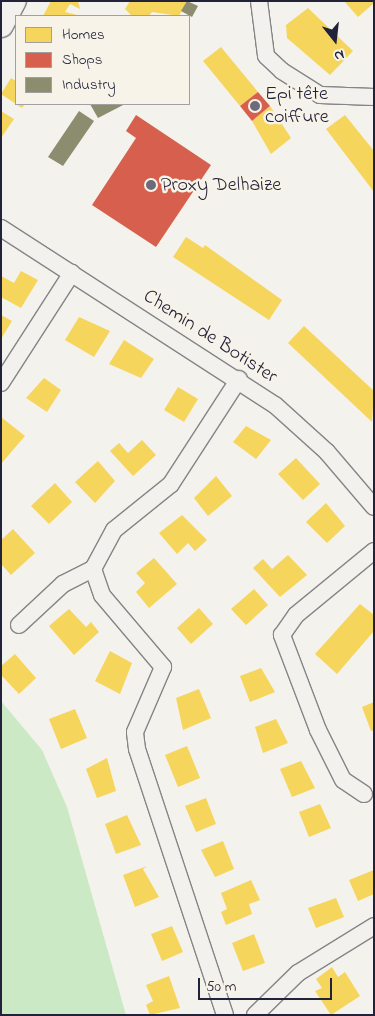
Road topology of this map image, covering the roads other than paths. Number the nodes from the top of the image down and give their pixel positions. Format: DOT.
graph roads {
  1 [pos="14,1"];
  2 [pos="259,1"];
  3 [pos="1,25"];
  4 [pos="374,98"];
  5 [pos="1,228"];
  6 [pos="72,273"];
  7 [pos="239,379"];
  8 [pos="1,383"];
  9 [pos="374,506"];
  10 [pos="374,551"];
  11 [pos="93,570"];
  12 [pos="19,625"];
  13 [pos="364,794"];
  14 [pos="374,926"];
  15 [pos="218,1013"];
  16 [pos="256,1015"];
  1 -- 3 [label="street"];
  2 -- 4 [label="street"];
  5 -- 6 [label="street, Chemin de Botister"];
  6 -- 7 [label="street, Chemin de Botister"];
  6 -- 8 [label="street"];
  7 -- 9 [label="street, Chemin de Botister"];
  7 -- 11 [label="street"];
  10 -- 13 [label="street"];
  11 -- 12 [label="street"];
  11 -- 15 [label="street"];
  14 -- 16 [label="street"];
}
